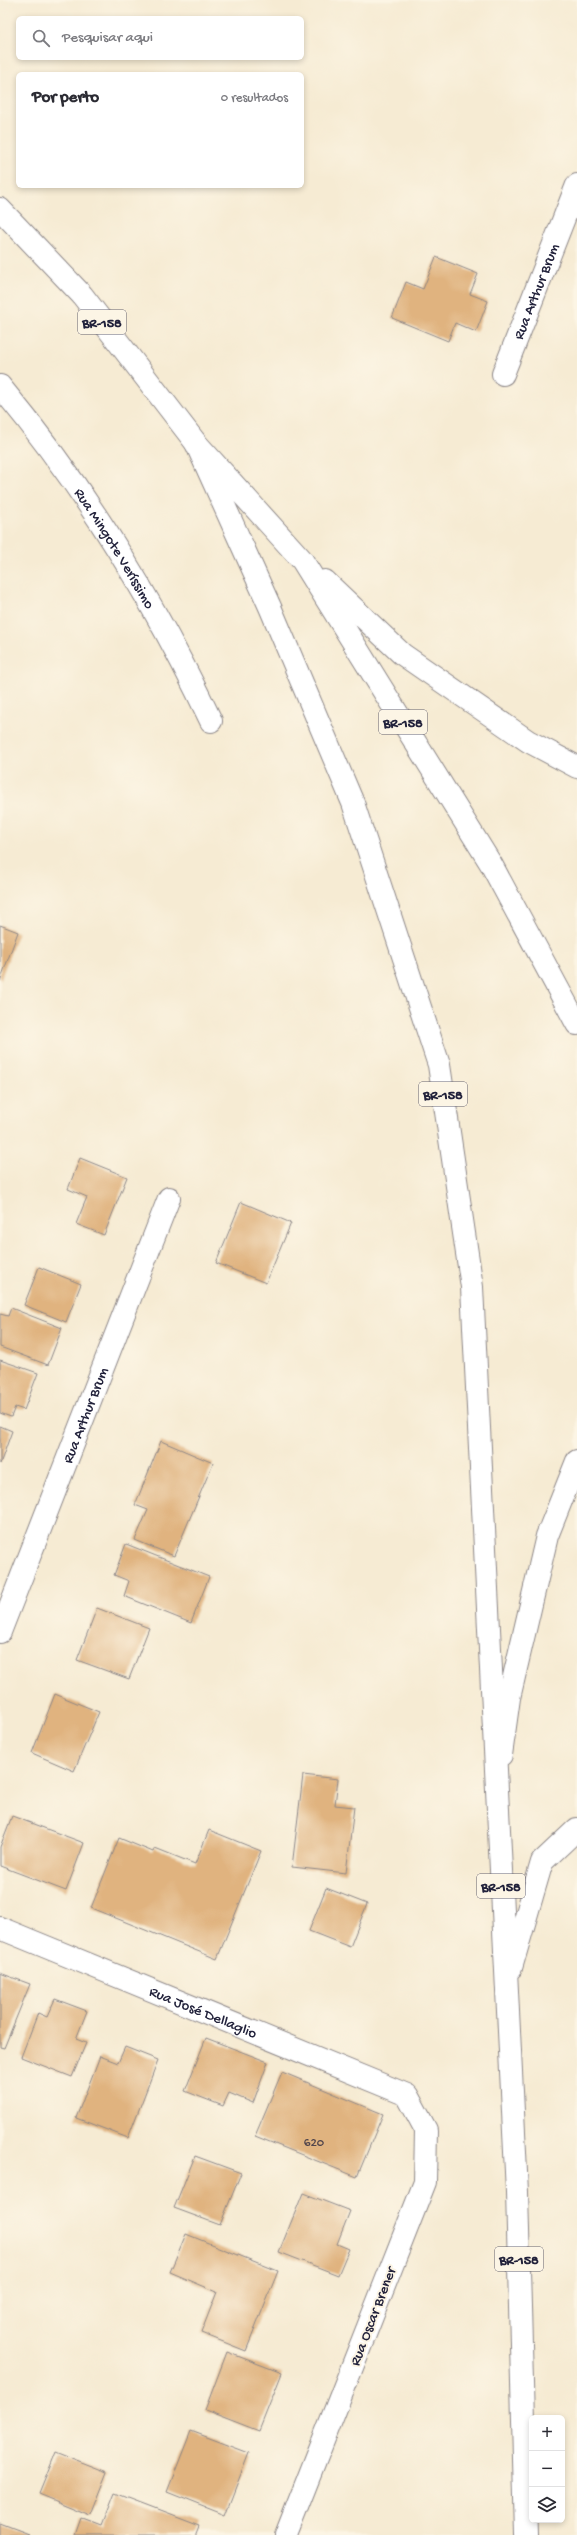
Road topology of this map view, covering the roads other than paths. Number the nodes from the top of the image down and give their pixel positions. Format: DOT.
graph roads {
  1 [pos="577,185"];
  2 [pos="0,209"];
  3 [pos="503,374"];
  4 [pos="0,386"];
  5 [pos="196,443"];
  6 [pos="302,560"];
  7 [pos="211,721"];
  8 [pos="577,767"];
  9 [pos="577,1024"];
  10 [pos="169,1198"];
  11 [pos="577,1461"];
  12 [pos="0,1632"];
  13 [pos="496,1789"];
  14 [pos="577,1828"];
  15 [pos="0,1928"];
  16 [pos="506,1983"];
  17 [pos="407,2095"];
  18 [pos="286,2535"];
  19 [pos="526,2535"];
  1 -- 3 [label="main road, Rua Arthur Brum"];
  2 -- 5 [label="main road, BR-158"];
  4 -- 7 [label="main road, Rua Mingote Veríssimo"];
  5 -- 6 [label="main road, BR-158"];
  5 -- 13 [label="main road, BR-158"];
  6 -- 8 [label="main road"];
  6 -- 9 [label="main road, BR-158"];
  10 -- 12 [label="main road, Rua Arthur Brum"];
  11 -- 13 [label="main road"];
  13 -- 16 [label="main road, BR-158"];
  14 -- 16 [label="main road"];
  15 -- 17 [label="main road, Rua José Dellaglio"];
  16 -- 19 [label="main road, BR-158"];
  17 -- 18 [label="main road, Rua Oscar Brener"];
}
